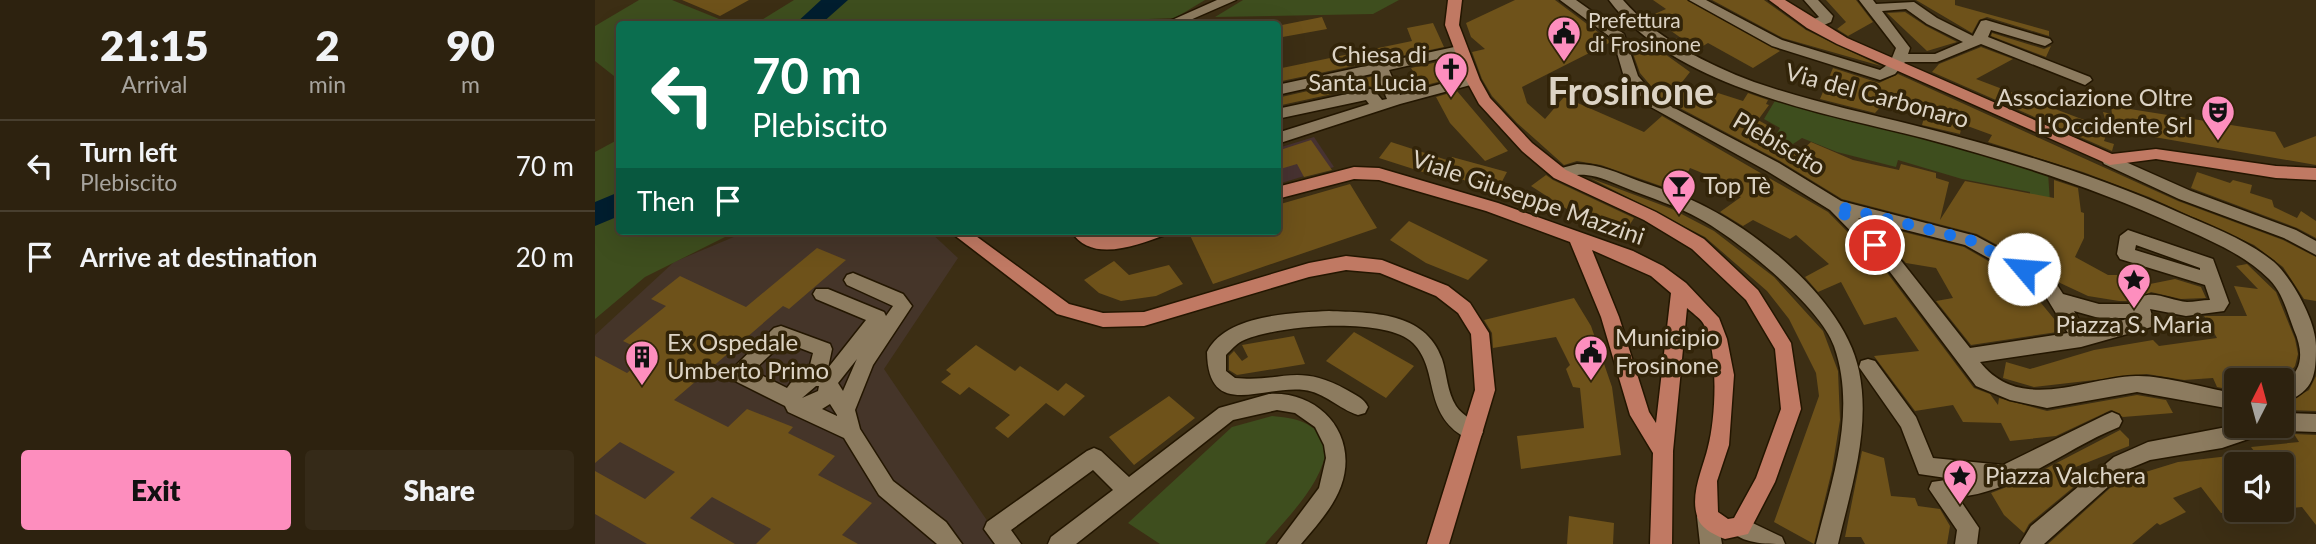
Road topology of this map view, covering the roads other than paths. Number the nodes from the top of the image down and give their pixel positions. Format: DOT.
graph roads {
  1 [pos="1229,0"];
  2 [pos="1455,0"];
  3 [pos="1567,0"];
  4 [pos="1616,0"];
  5 [pos="1696,0"];
  6 [pos="1776,0"];
  7 [pos="1811,0"];
  8 [pos="1869,4"];
  9 [pos="1177,21"];
  10 [pos="1812,26"];
  11 [pos="1977,40"];
  12 [pos="2045,42"];
  13 [pos="1459,50"];
  14 [pos="1899,61"];
  15 [pos="1381,67"];
  16 [pos="1473,80"];
  17 [pos="2085,80"];
  18 [pos="1281,89"];
  19 [pos="1395,101"];
  20 [pos="1378,106"];
  21 [pos="1281,113"];
  22 [pos="1281,138"];
  23 [pos="2110,160"];
  24 [pos="1560,174"];
  25 [pos="2316,174"];
  26 [pos="1281,192"];
  27 [pos="1836,206"];
  28 [pos="962,235"];
  29 [pos="1084,235"];
  30 [pos="1143,235"];
  31 [pos="1576,237"];
  32 [pos="2316,249"];
  33 [pos="853,280"];
  34 [pos="2212,280"];
  35 [pos="1680,289"];
  36 [pos="822,294"];
  37 [pos="2058,300"];
  38 [pos="2141,317"];
  39 [pos="2081,339"];
  40 [pos="1964,356"];
  41 [pos="1868,367"];
  42 [pos="825,382"];
  43 [pos="2294,388"];
  44 [pos="2224,400"];
  45 [pos="794,403"];
  46 [pos="1359,407"];
  47 [pos="845,410"];
  48 [pos="2112,422"];
  49 [pos="2294,422"];
  50 [pos="2316,423"];
  51 [pos="851,432"];
  52 [pos="1473,432"];
  53 [pos="2225,438"];
  54 [pos="1663,451"];
  55 [pos="2003,474"];
  56 [pos="1128,491"];
  57 [pos="1708,517"];
  58 [pos="1740,527"];
  59 [pos="951,544"];
  60 [pos="1010,544"];
  61 [pos="1059,544"];
  62 [pos="1289,544"];
  63 [pos="1438,544"];
  64 [pos="1661,544"];
  65 [pos="1711,544"];
  66 [pos="1774,544"];
  67 [pos="1827,544"];
  68 [pos="1966,544"];
  69 [pos="2031,544"];
  1 -- 9 [label="street"];
  2 -- 13 [label="main road"];
  3 -- 27 [label="street, Plebiscito"];
  4 -- 43 [label="street, Via del Carbonaro"];
  5 -- 14 [label="street"];
  6 -- 10 [label="main road"];
  7 -- 10 [label="street"];
  8 -- 11 [label="street"];
  8 -- 14 [label="street"];
  10 -- 14 [label="main road"];
  11 -- 12 [label="street"];
  11 -- 14 [label="street"];
  11 -- 17 [label="street"];
  13 -- 15 [label="street"];
  13 -- 16 [label="main road"];
  14 -- 23 [label="main road"];
  15 -- 18 [label="street"];
  15 -- 19 [label="street"];
  16 -- 19 [label="street"];
  16 -- 24 [label="main road"];
  19 -- 20 [label="street"];
  20 -- 21 [label="street"];
  20 -- 22 [label="street"];
  23 -- 25 [label="main road"];
  23 -- 32 [label="street"];
  24 -- 58 [label="main road"];
  24 -- 67 [label="street"];
  26 -- 31 [label="main road, Viale Giuseppe Mazzini"];
  27 -- 37 [label="street"];
  27 -- 40 [label="street, Plebiscito"];
  28 -- 52 [label="main road"];
  29 -- 30 [label="main road"];
  31 -- 35 [label="main road, Viale Giuseppe Mazzini"];
  31 -- 54 [label="main road"];
  33 -- 47 [label="street"];
  34 -- 38 [label="street"];
  35 -- 54 [label="main road"];
  35 -- 57 [label="main road, Viale Giuseppe Mazzini"];
  36 -- 42 [label="street"];
  37 -- 38 [label="street"];
  37 -- 39 [label="street"];
  38 -- 39 [label="street"];
  39 -- 40 [label="street"];
  40 -- 44 [label="street, Plebiscito"];
  41 -- 55 [label="street"];
  42 -- 45 [label="street"];
  42 -- 45 [label="street"];
  42 -- 47 [label="street"];
  45 -- 51 [label="street"];
  46 -- 52 [label="street"];
  47 -- 51 [label="street"];
  48 -- 55 [label="street"];
  49 -- 50 [label="street"];
  51 -- 59 [label="street"];
  52 -- 63 [label="main road"];
  53 -- 69 [label="street"];
  54 -- 64 [label="main road"];
  55 -- 68 [label="street"];
  56 -- 60 [label="street"];
  56 -- 61 [label="street"];
  56 -- 62 [label="street"];
  57 -- 58 [label="main road"];
  57 -- 65 [label="street"];
  58 -- 66 [label="street"];
}
